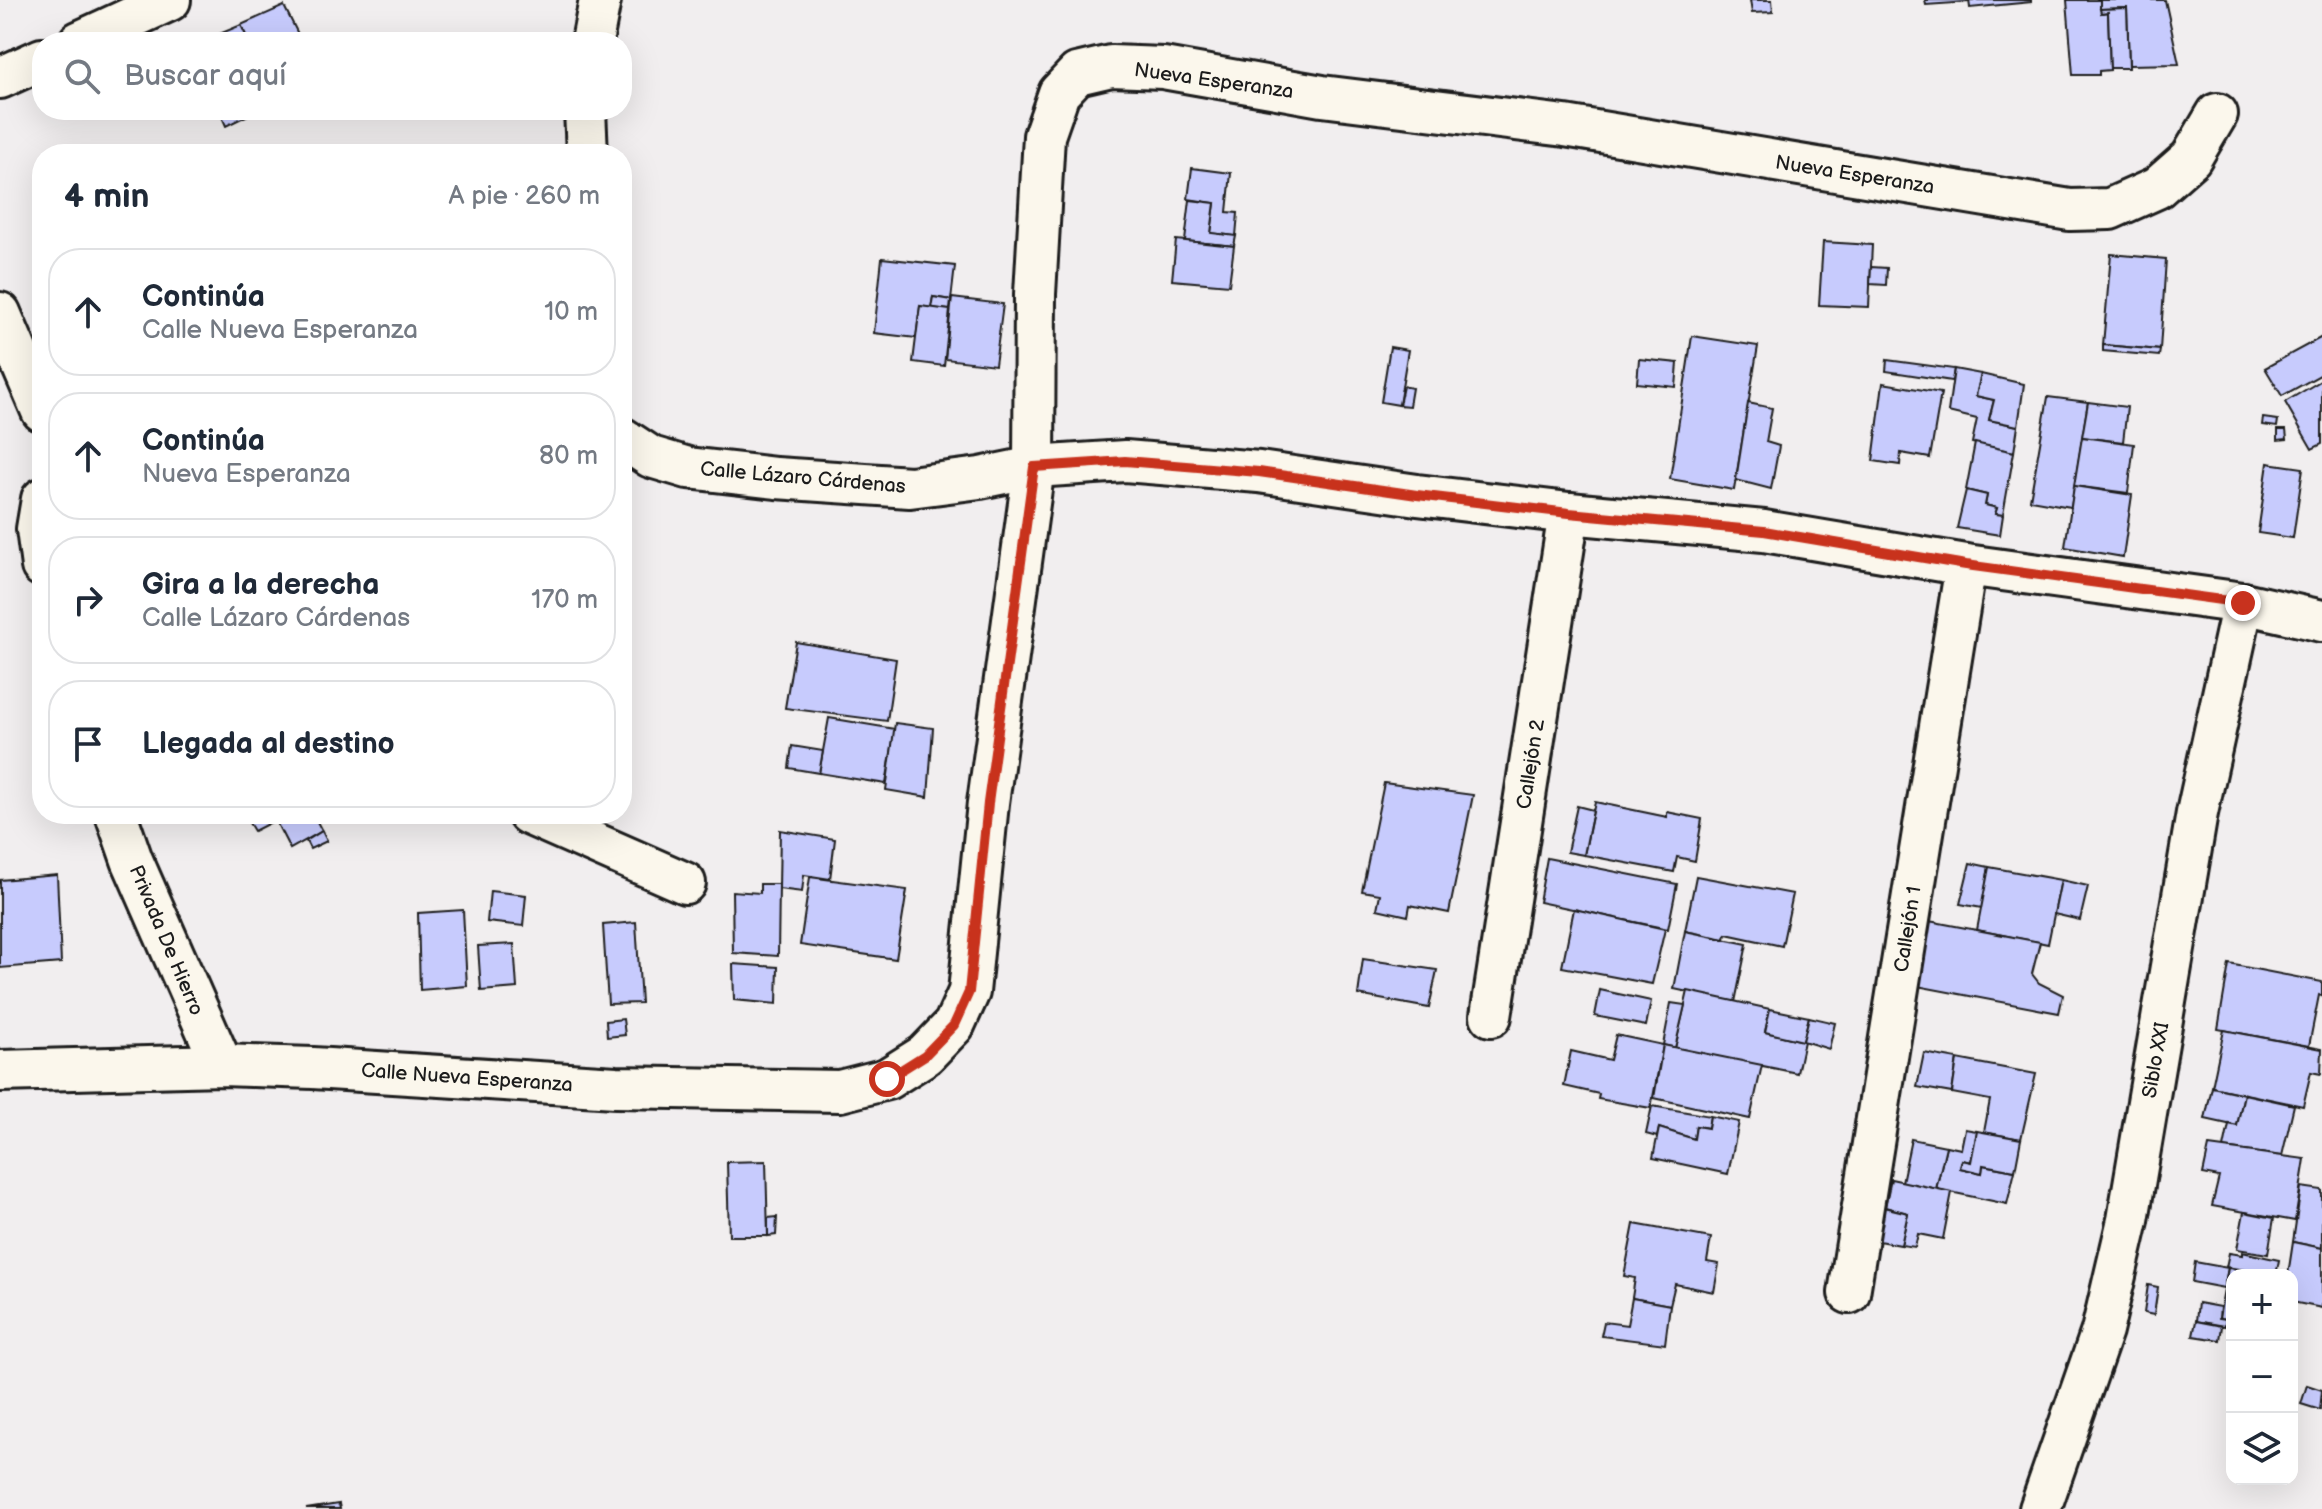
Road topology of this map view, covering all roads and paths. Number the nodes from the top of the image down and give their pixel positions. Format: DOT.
graph roads {
  1 [pos="170,0"];
  2 [pos="600,0"];
  3 [pos="101,32"];
  4 [pos="594,32"];
  5 [pos="32,64"];
  6 [pos="0,78"];
  7 [pos="2217,114"];
  8 [pos="585,120"];
  9 [pos="587,144"];
  10 [pos="0,313"];
  11 [pos="32,388"];
  12 [pos="632,445"];
  13 [pos="1034,467"];
  14 [pos="1569,513"];
  15 [pos="1966,565"];
  16 [pos="2243,603"];
  17 [pos="2322,621"];
  18 [pos="119,824"];
  19 [pos="551,824"];
  20 [pos="685,883"];
  21 [pos="1491,1016"];
  22 [pos="925,1055"];
  23 [pos="222,1065"];
  24 [pos="0,1071"];
  25 [pos="1849,1293"];
  26 [pos="2040,1509"];
  1 -- 3 [label="street"];
  2 -- 4 [label="street"];
  5 -- 6 [label="street"];
  7 -- 13 [label="street, Nueva Esperanza"];
  8 -- 9 [label="street"];
  10 -- 11 [label="street"];
  12 -- 13 [label="street, Calle Lázaro Cárdenas"];
  13 -- 14 [label="street, Calle Lázaro Cárdenas"];
  13 -- 22 [label="street, Nueva Esperanza"];
  14 -- 15 [label="street, Calle Lázaro Cárdenas"];
  14 -- 21 [label="street, Callejón 2"];
  15 -- 16 [label="street, Calle Lázaro Cárdenas"];
  15 -- 25 [label="street, Callejón 1"];
  16 -- 17 [label="street, Calle Lázaro Cárdenas"];
  16 -- 26 [label="street, Siblo XXI"];
  18 -- 23 [label="street, Privada De Hierro"];
  19 -- 20 [label="street"];
  22 -- 23 [label="street, Calle Nueva Esperanza"];
  23 -- 24 [label="street, Calle Nueva Esperanza"];
}
